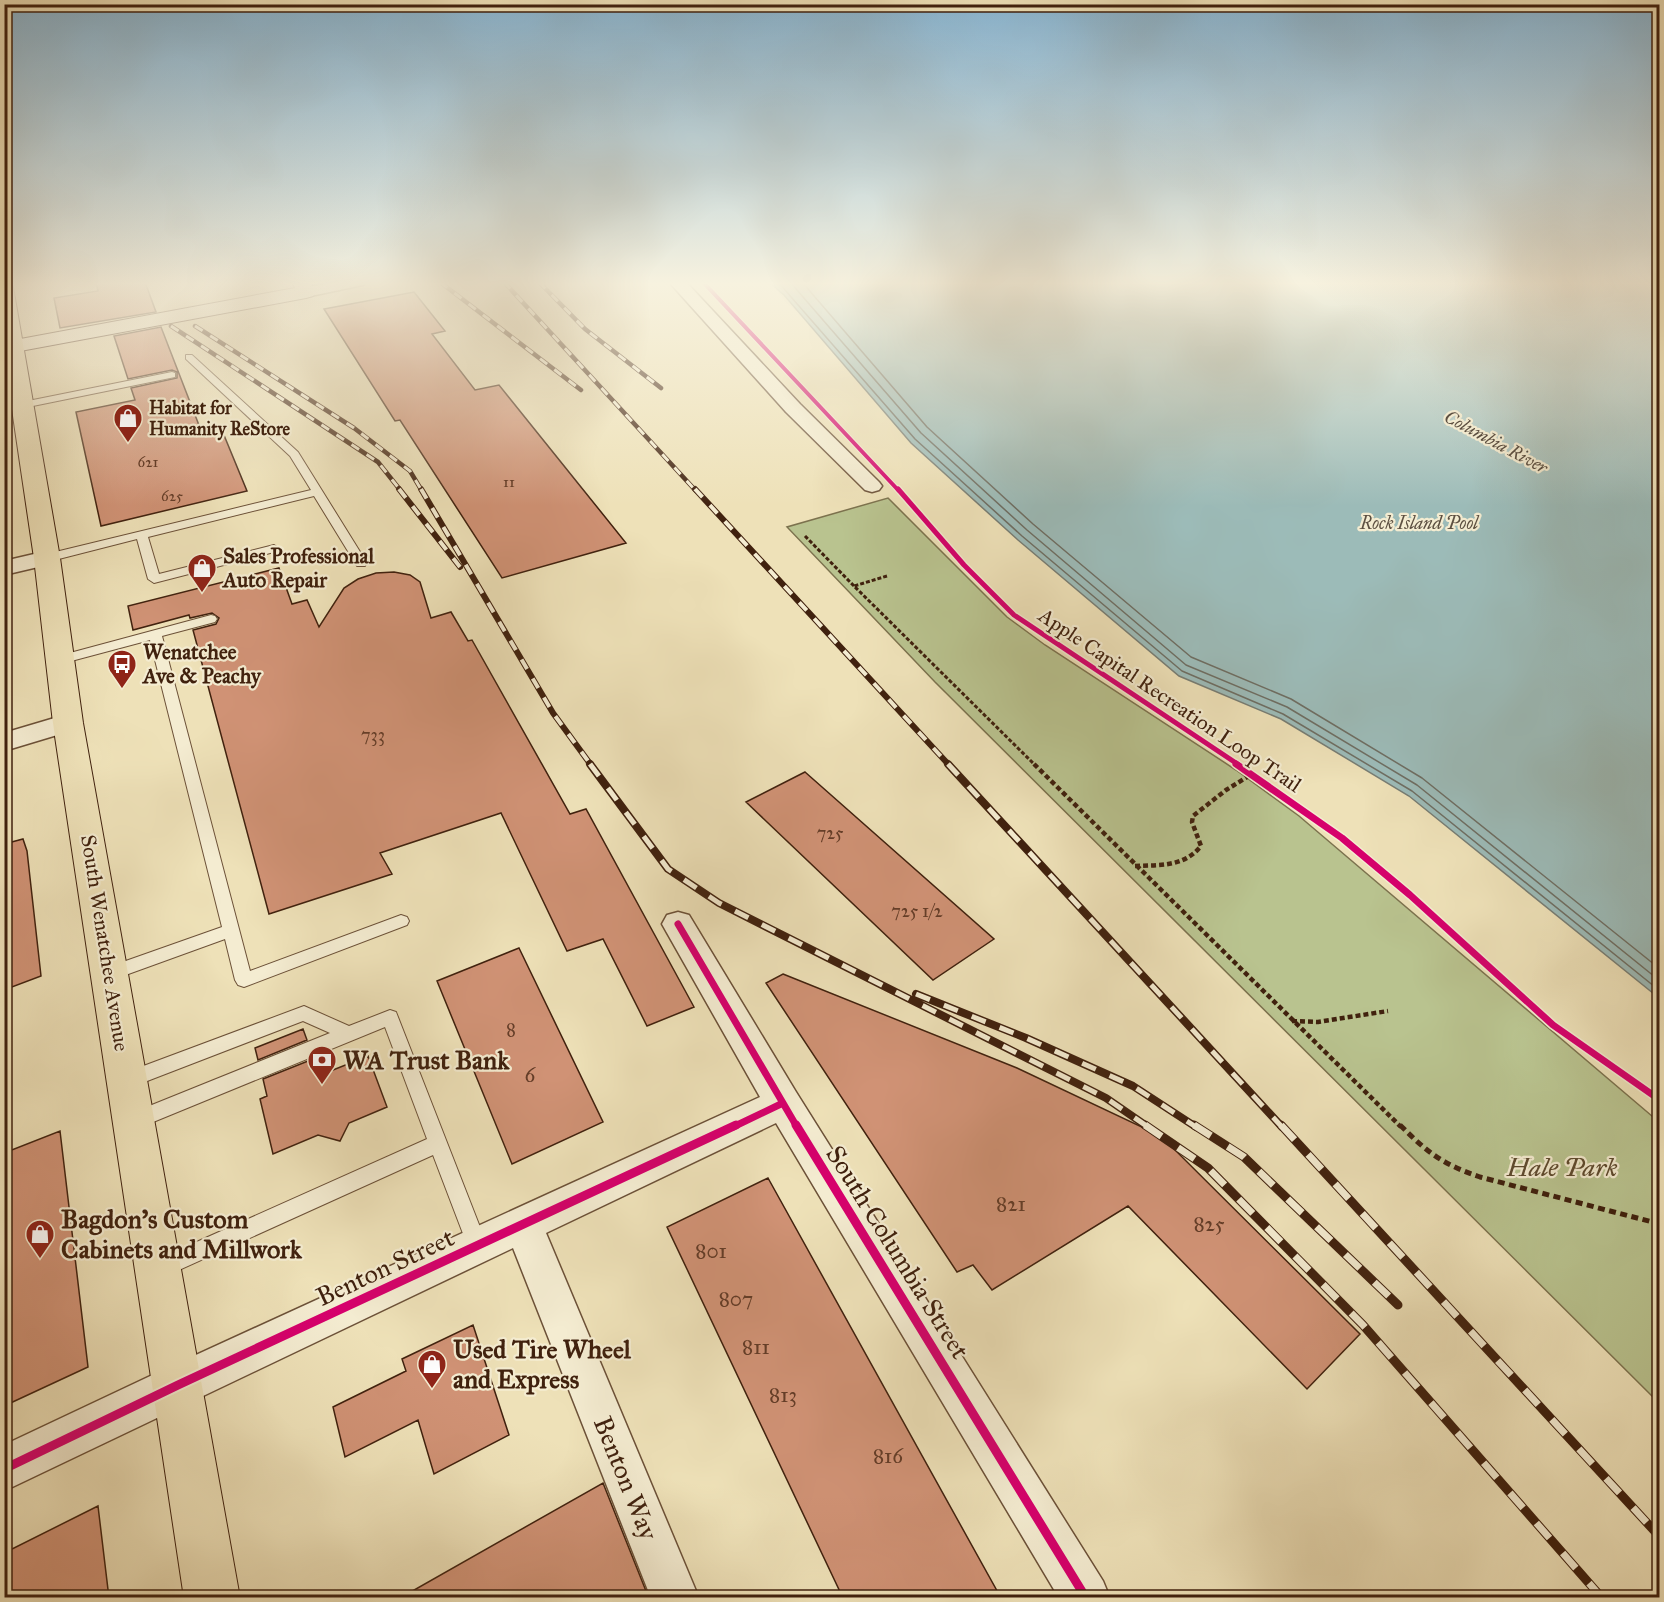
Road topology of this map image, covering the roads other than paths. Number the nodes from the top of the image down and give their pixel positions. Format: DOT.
graph roads {
  1 [pos="12,357"];
  2 [pos="189,357"];
  3 [pos="746,357"];
  4 [pos="172,375"];
  5 [pos="23,405"];
  6 [pos="872,486"];
  7 [pos="317,492"];
  8 [pos="142,535"];
  9 [pos="274,549"];
  10 [pos="47,558"];
  11 [pos="361,563"];
  12 [pos="4,568"];
  13 [pos="211,619"];
  14 [pos="154,634"];
  15 [pos="60,660"];
  16 [pos="68,723"];
  17 [pos="4,742"];
  18 [pos="401,921"];
  19 [pos="678,924"];
  20 [pos="231,930"];
  21 [pos="109,974"];
  22 [pos="349,1034"];
  23 [pos="128,1081"];
  24 [pos="783,1103"];
  25 [pos="134,1121"];
  26 [pos="438,1143"];
  27 [pos="523,1224"];
  28 [pos="477,1245"];
  29 [pos="159,1269"];
  30 [pos="178,1384"];
  31 [pos="4,1469"];
  32 [pos="212,1598"];
  33 [pos="675,1598"];
  34 [pos="1086,1598"];
  1 -- 5 [label="main road, South Wenatchee Avenue"];
  2 -- 7 [label="lane"];
  3 -- 6 [label="street"];
  4 -- 5 [label="lane"];
  5 -- 10 [label="main road, South Wenatchee Avenue"];
  7 -- 8 [label="lane"];
  7 -- 11 [label="lane"];
  8 -- 9 [label="lane"];
  8 -- 10 [label="lane"];
  10 -- 12 [label="street"];
  10 -- 15 [label="main road, South Wenatchee Avenue"];
  13 -- 14 [label="lane"];
  14 -- 15 [label="lane"];
  14 -- 20 [label="lane"];
  15 -- 16 [label="main road, South Wenatchee Avenue"];
  16 -- 17 [label="street"];
  16 -- 21 [label="main road, South Wenatchee Avenue"];
  18 -- 20 [label="lane"];
  19 -- 24 [label="street, South Columbia Street"];
  20 -- 21 [label="lane"];
  21 -- 23 [label="main road, South Wenatchee Avenue"];
  22 -- 23 [label="lane"];
  22 -- 25 [label="lane"];
  22 -- 26 [label="lane"];
  23 -- 25 [label="main road, South Wenatchee Avenue"];
  24 -- 27 [label="street, Benton Street"];
  24 -- 34 [label="street, South Columbia Street"];
  25 -- 29 [label="main road, South Wenatchee Avenue"];
  26 -- 28 [label="lane"];
  26 -- 29 [label="lane"];
  27 -- 28 [label="street, Benton Street"];
  27 -- 33 [label="street, Benton Way"];
  28 -- 30 [label="street, Benton Street"];
  29 -- 30 [label="main road, South Wenatchee Avenue"];
  30 -- 31 [label="street, Benton Street"];
  30 -- 32 [label="main road, South Wenatchee Avenue"];
}
